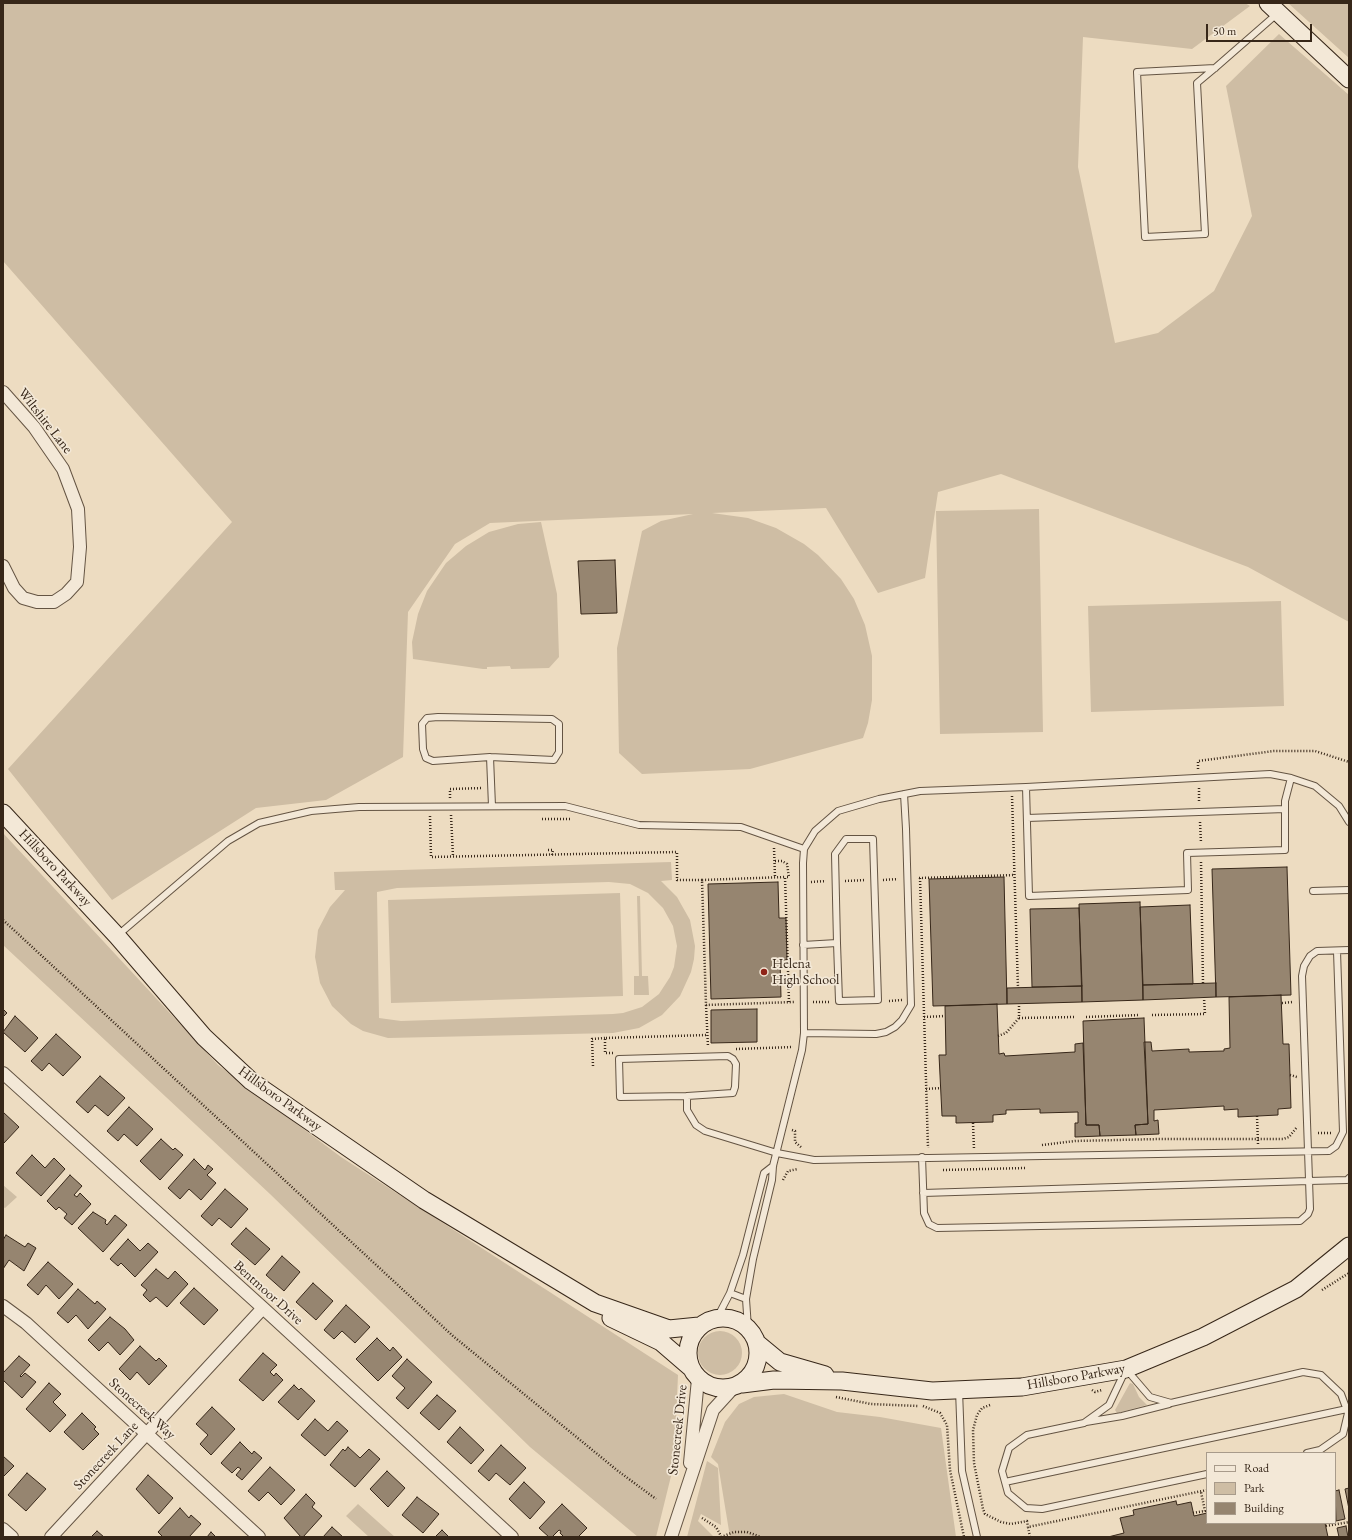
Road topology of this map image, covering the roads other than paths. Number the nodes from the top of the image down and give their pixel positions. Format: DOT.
graph roads {
  1 [pos="1274,7"];
  2 [pos="1215,68"];
  3 [pos="1349,79"];
  4 [pos="3,392"];
  5 [pos="3,566"];
  6 [pos="490,757"];
  7 [pos="1291,778"];
  8 [pos="1026,787"];
  9 [pos="904,794"];
  10 [pos="492,806"];
  11 [pos="1285,809"];
  12 [pos="3,813"];
  13 [pos="1027,818"];
  14 [pos="1349,822"];
  15 [pos="804,849"];
  16 [pos="1349,890"];
  17 [pos="1313,891"];
  18 [pos="117,936"];
  19 [pos="837,943"];
  20 [pos="803,945"];
  21 [pos="1349,950"];
  22 [pos="1337,951"];
  23 [pos="804,1033"];
  24 [pos="3,1073"];
  25 [pos="687,1096"];
  26 [pos="1308,1151"];
  27 [pos="777,1153"];
  28 [pos="922,1157"];
  29 [pos="773,1166"];
  30 [pos="1349,1178"];
  31 [pos="1309,1181"];
  32 [pos="923,1193"];
  33 [pos="1349,1246"];
  34 [pos="730,1293"];
  35 [pos="746,1299"];
  36 [pos="595,1303"];
  37 [pos="3,1306"];
  38 [pos="263,1308"];
  39 [pos="717,1318"];
  40 [pos="700,1326"];
  41 [pos="753,1335"];
  42 [pos="1126,1369"];
  43 [pos="694,1373"];
  44 [pos="842,1381"];
  45 [pos="738,1386"];
  46 [pos="959,1390"];
  47 [pos="1171,1403"];
  48 [pos="1347,1409"];
  49 [pos="1084,1423"];
  50 [pos="147,1434"];
  51 [pos="1312,1452"];
  52 [pos="1206,1474"];
  53 [pos="1005,1482"];
  54 [pos="687,1484"];
  55 [pos="3,1529"];
  56 [pos="12,1537"];
  57 [pos="52,1537"];
  58 [pos="259,1537"];
  59 [pos="512,1537"];
  60 [pos="671,1537"];
  61 [pos="977,1537"];
  1 -- 2 [label="lane"];
  1 -- 3 [label="street"];
  2 -- 2 [label="lane"];
  4 -- 5 [label="street, Wiltshire Lane"];
  6 -- 6 [label="lane"];
  6 -- 10 [label="lane"];
  7 -- 8 [label="lane"];
  7 -- 11 [label="lane"];
  7 -- 14 [label="lane"];
  8 -- 9 [label="lane"];
  8 -- 13 [label="lane"];
  9 -- 15 [label="lane"];
  9 -- 23 [label="lane"];
  10 -- 15 [label="lane"];
  10 -- 18 [label="lane"];
  11 -- 13 [label="lane"];
  11 -- 13 [label="lane"];
  12 -- 18 [label="street, Hillsboro Parkway"];
  15 -- 20 [label="lane"];
  16 -- 17 [label="lane"];
  18 -- 36 [label="street, Hillsboro Parkway"];
  19 -- 19 [label="lane"];
  19 -- 20 [label="lane"];
  20 -- 23 [label="lane"];
  21 -- 22 [label="lane"];
  22 -- 26 [label="lane"];
  22 -- 26 [label="lane"];
  23 -- 27 [label="lane"];
  24 -- 38 [label="street, Bentmoor Drive"];
  25 -- 25 [label="lane"];
  25 -- 27 [label="lane"];
  26 -- 28 [label="lane"];
  26 -- 31 [label="lane"];
  27 -- 28 [label="lane"];
  27 -- 29 [label="lane"];
  28 -- 32 [label="lane"];
  29 -- 34 [label="lane"];
  29 -- 35 [label="lane"];
  30 -- 31 [label="lane"];
  31 -- 32 [label="lane"];
  31 -- 32 [label="lane"];
  33 -- 42 [label="street, Hillsboro Parkway"];
  34 -- 35 [label="lane"];
  34 -- 39 [label="lane"];
  35 -- 41 [label="lane"];
  36 -- 40 [label="street, Hillsboro Parkway"];
  36 -- 43 [label="street, Hillsboro Parkway"];
  37 -- 50 [label="street, Stonecreek Way"];
  38 -- 50 [label="street, Stonecreek Lane"];
  38 -- 59 [label="street, Bentmoor Drive"];
  39 -- 40 [label="street"];
  39 -- 41 [label="street"];
  40 -- 43 [label="street"];
  41 -- 44 [label="street, Hillsboro Parkway"];
  41 -- 45 [label="street"];
  42 -- 46 [label="street, Hillsboro Parkway"];
  42 -- 47 [label="lane"];
  42 -- 49 [label="lane"];
  43 -- 45 [label="street"];
  43 -- 54 [label="street, Stonecreek Drive"];
  44 -- 45 [label="street, Hillsboro Parkway"];
  44 -- 46 [label="street, Hillsboro Parkway"];
  45 -- 54 [label="street, Stonecreek Drive"];
  46 -- 61 [label="lane"];
  47 -- 48 [label="lane"];
  47 -- 49 [label="lane"];
  48 -- 51 [label="lane"];
  48 -- 53 [label="lane"];
  49 -- 53 [label="lane"];
  50 -- 57 [label="street, Stonecreek Lane"];
  50 -- 58 [label="street, Stonecreek Way"];
  52 -- 53 [label="lane"];
  54 -- 60 [label="street, Stonecreek Drive"];
  55 -- 56 [label="street"];
}
